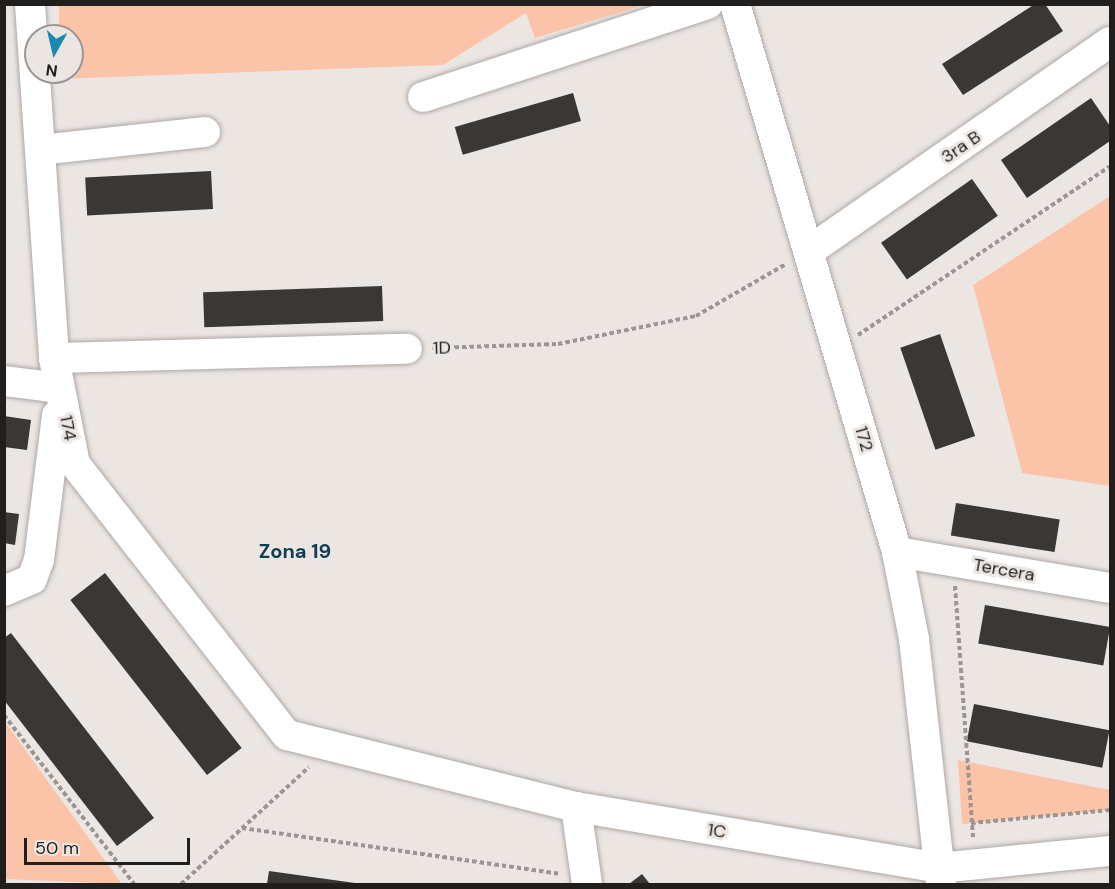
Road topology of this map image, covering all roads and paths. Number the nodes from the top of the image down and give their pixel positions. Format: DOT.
graph roads {
  1 [pos="30,4"];
  2 [pos="708,4"];
  3 [pos="735,4"];
  4 [pos="1110,44"];
  5 [pos="423,97"];
  6 [pos="205,132"];
  7 [pos="40,150"];
  8 [pos="1110,166"];
  9 [pos="809,251"];
  10 [pos="838,348"];
  11 [pos="407,349"];
  12 [pos="54,358"];
  13 [pos="4,381"];
  14 [pos="60,388"];
  15 [pos="897,552"];
  16 [pos="953,561"];
  17 [pos="1110,588"];
  18 [pos="4,591"];
  19 [pos="4,715"];
  20 [pos="329,748"];
  21 [pos="576,807"];
  22 [pos="1110,810"];
  23 [pos="971,823"];
  24 [pos="242,828"];
  25 [pos="1110,851"];
  26 [pos="977,864"];
  27 [pos="940,876"];
  28 [pos="586,881"];
  29 [pos="134,885"];
  30 [pos="181,885"];
  1 -- 7 [label="street, 174"];
  2 -- 5 [label="street"];
  3 -- 9 [label="street, 172"];
  4 -- 9 [label="street, 3ra B"];
  6 -- 7 [label="street"];
  7 -- 12 [label="street, 174"];
  8 -- 10 [label="path"];
  9 -- 10 [label="street, 172"];
  9 -- 11 [label="path, 1D"];
  10 -- 15 [label="street, 172"];
  11 -- 12 [label="street, 1D"];
  12 -- 14 [label="street, 174"];
  13 -- 14 [label="street"];
  14 -- 18 [label="street"];
  14 -- 20 [label="street, 174"];
  15 -- 16 [label="street, Tercera"];
  15 -- 27 [label="street, 172"];
  16 -- 17 [label="street, Tercera"];
  16 -- 23 [label="path"];
  19 -- 29 [label="path"];
  20 -- 21 [label="street, 1C"];
  20 -- 24 [label="path"];
  21 -- 27 [label="street, 1C"];
  21 -- 28 [label="street"];
  22 -- 23 [label="path"];
  23 -- 26 [label="path"];
  24 -- 28 [label="path"];
  24 -- 30 [label="path"];
  25 -- 26 [label="street, 1C"];
  26 -- 27 [label="street, 1C"];
}
